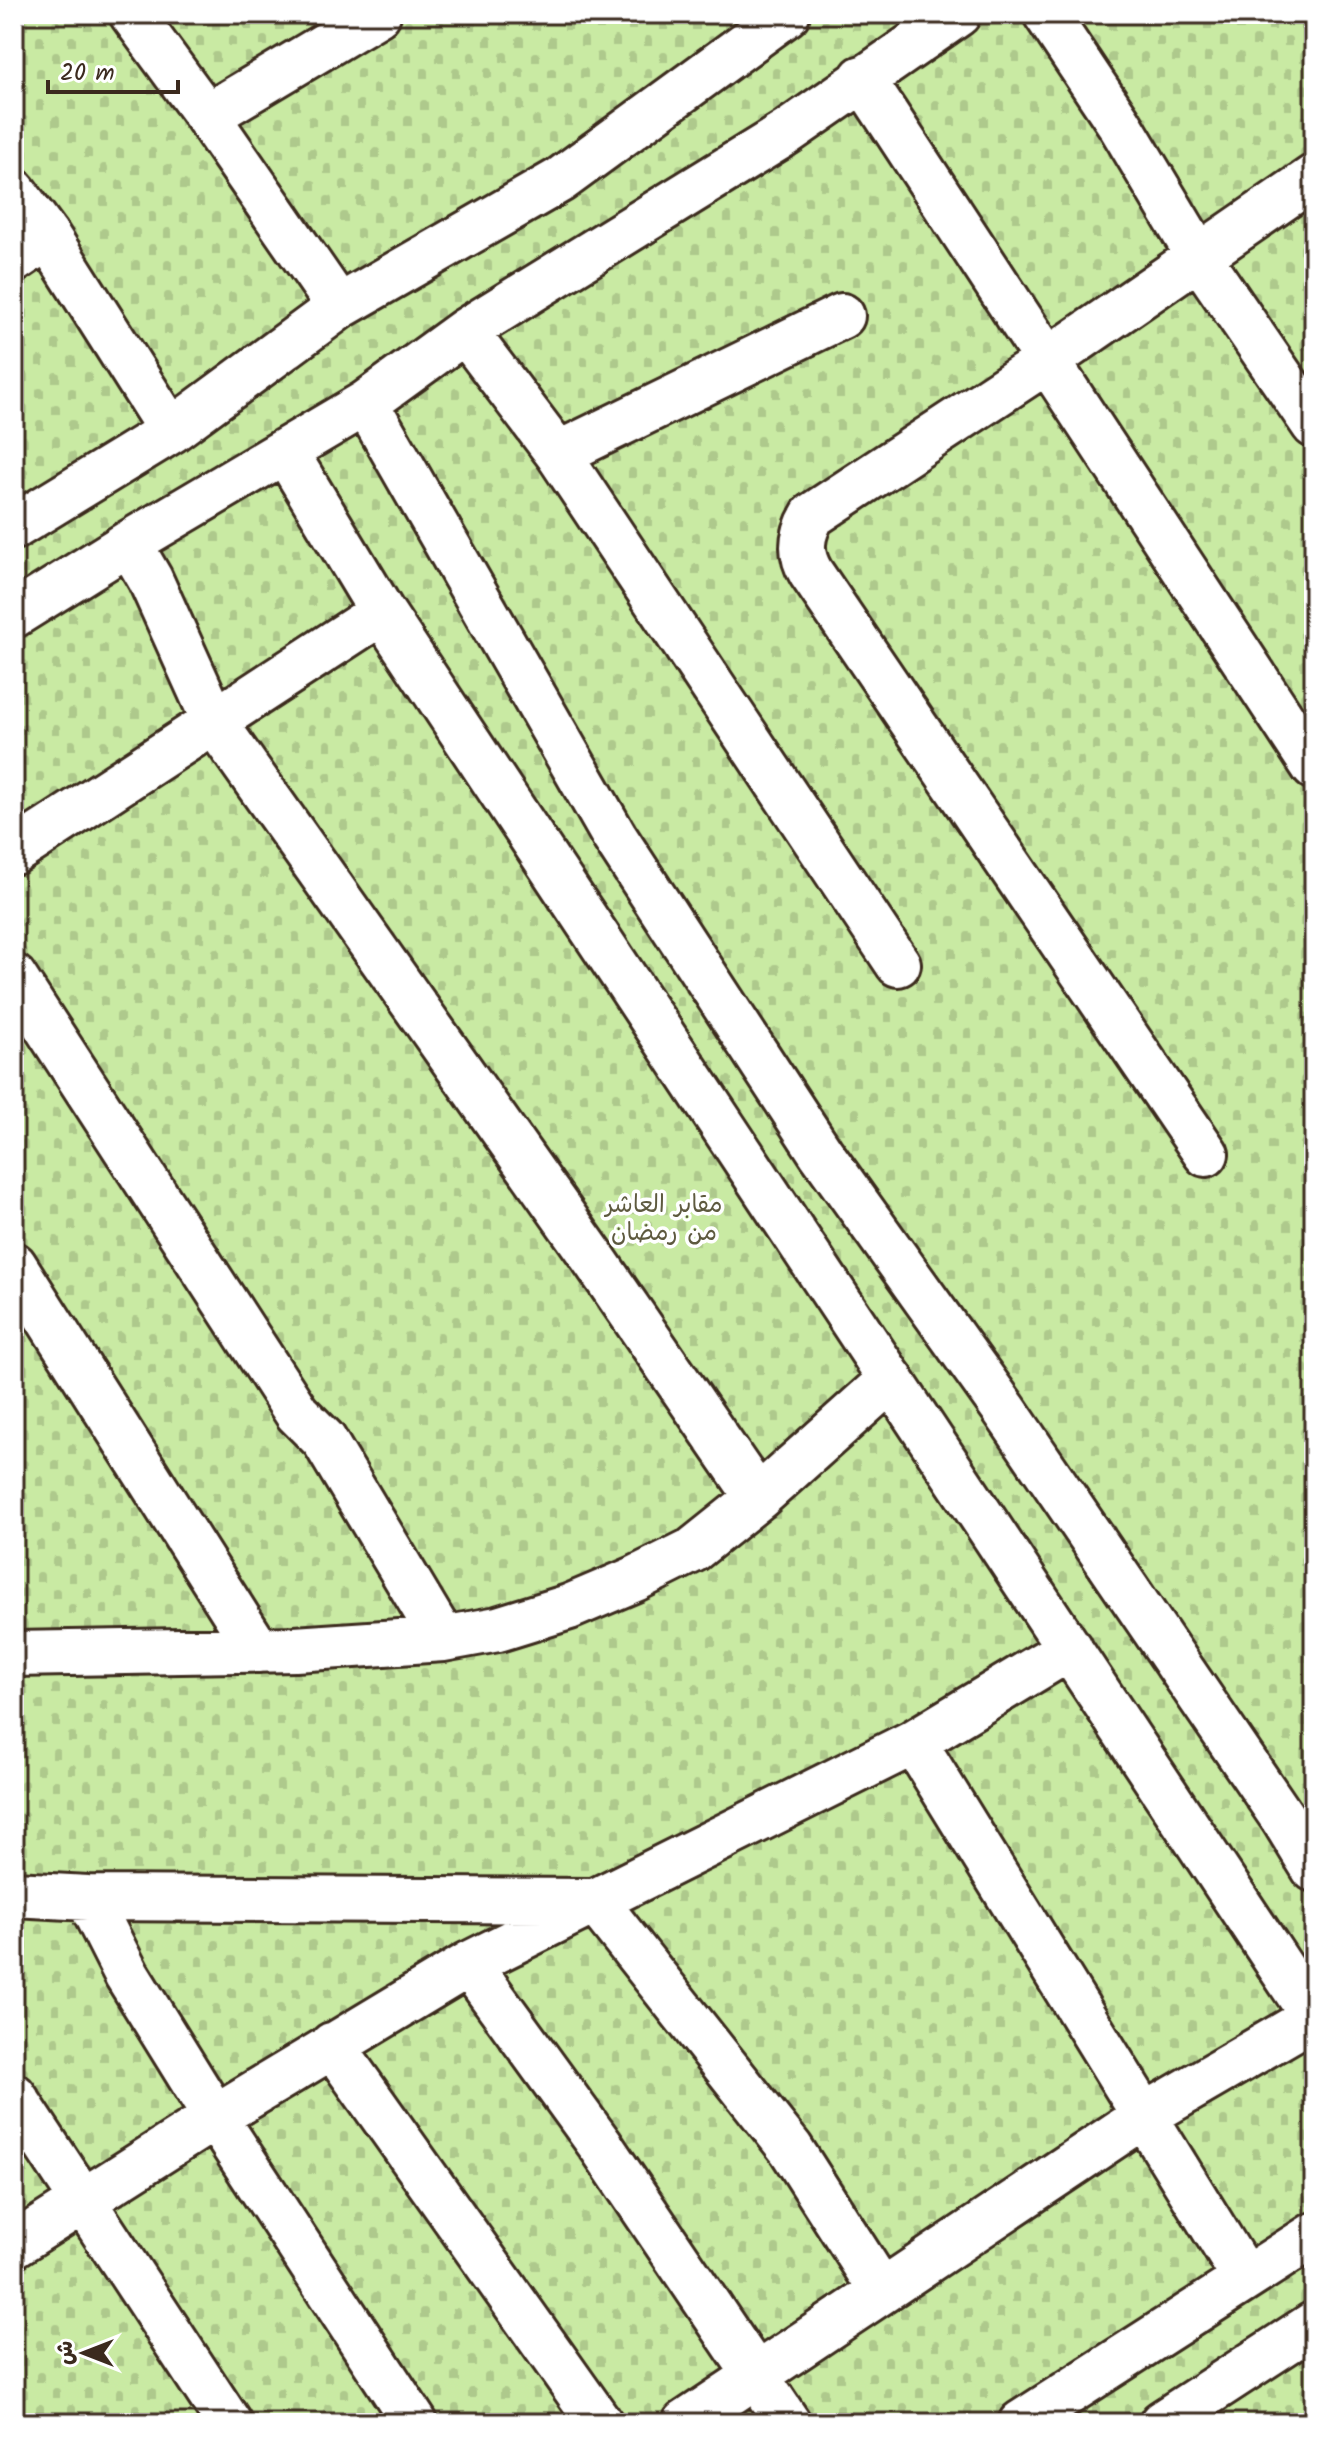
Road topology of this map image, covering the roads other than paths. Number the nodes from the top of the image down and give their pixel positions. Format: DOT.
graph roads {
  1 [pos="132,14"];
  2 [pos="378,14"];
  3 [pos="787,14"];
  4 [pos="958,14"];
  5 [pos="1046,14"];
  6 [pos="862,78"];
  7 [pos="207,116"];
  8 [pos="1314,177"];
  9 [pos="14,191"];
  10 [pos="31,248"];
  11 [pos="1199,257"];
  12 [pos="339,307"];
  13 [pos="842,316"];
  14 [pos="465,331"];
  15 [pos="1047,361"];
  16 [pos="366,403"];
  17 [pos="1314,425"];
  18 [pos="171,431"];
  19 [pos="285,451"];
  20 [pos="558,454"];
  21 [pos="14,527"];
  22 [pos="129,543"];
  23 [pos="382,612"];
  24 [pos="14,615"];
  25 [pos="215,723"];
  26 [pos="1314,767"];
  27 [pos="14,852"];
  28 [pos="898,964"];
  29 [pos="14,977"];
  30 [pos="1206,1154"];
  31 [pos="14,1265"];
  32 [pos="891,1379"];
  33 [pos="758,1498"];
  34 [pos="443,1639"];
  35 [pos="1070,1648"];
  36 [pos="258,1650"];
  37 [pos="14,1654"];
  38 [pos="914,1742"];
  39 [pos="1314,1869"];
  40 [pos="14,1894"];
  41 [pos="88,1898"];
  42 [pos="595,1901"];
  43 [pos="469,1964"];
  44 [pos="1314,2016"];
  45 [pos="332,2045"];
  46 [pos="14,2096"];
  47 [pos="1144,2116"];
  48 [pos="215,2117"];
  49 [pos="83,2204"];
  50 [pos="1314,2235"];
  51 [pos="14,2245"];
  52 [pos="1245,2279"];
  53 [pos="881,2290"];
  54 [pos="1314,2324"];
  55 [pos="756,2374"];
  56 [pos="229,2423"];
  57 [pos="415,2423"];
  58 [pos="600,2423"];
  59 [pos="685,2423"];
  60 [pos="788,2423"];
  61 [pos="1021,2423"];
  62 [pos="1162,2423"];
  1 -- 7 [label="lane"];
  2 -- 7 [label="lane"];
  3 -- 12 [label="lane"];
  4 -- 6 [label="lane"];
  5 -- 11 [label="lane"];
  6 -- 14 [label="lane"];
  6 -- 15 [label="lane"];
  7 -- 12 [label="lane"];
  8 -- 11 [label="lane"];
  9 -- 10 [label="lane"];
  10 -- 18 [label="lane"];
  11 -- 15 [label="lane"];
  11 -- 17 [label="lane"];
  12 -- 18 [label="lane"];
  13 -- 20 [label="lane"];
  14 -- 16 [label="lane"];
  14 -- 20 [label="lane"];
  15 -- 26 [label="lane"];
  15 -- 30 [label="lane"];
  16 -- 19 [label="lane"];
  16 -- 39 [label="lane"];
  18 -- 21 [label="lane"];
  19 -- 22 [label="lane"];
  19 -- 23 [label="lane"];
  20 -- 28 [label="lane"];
  22 -- 24 [label="lane"];
  22 -- 25 [label="lane"];
  23 -- 25 [label="lane"];
  23 -- 32 [label="lane"];
  25 -- 27 [label="lane"];
  25 -- 33 [label="lane"];
  29 -- 34 [label="lane"];
  31 -- 36 [label="lane"];
  32 -- 33 [label="lane"];
  32 -- 35 [label="lane"];
  33 -- 34 [label="lane"];
  34 -- 36 [label="lane"];
  35 -- 38 [label="lane"];
  35 -- 44 [label="lane"];
  36 -- 37 [label="lane"];
  38 -- 42 [label="lane"];
  38 -- 47 [label="lane"];
  40 -- 41 [label="lane"];
  41 -- 42 [label="lane"];
  41 -- 48 [label="lane"];
  42 -- 43 [label="lane"];
  42 -- 53 [label="lane"];
  43 -- 45 [label="lane"];
  43 -- 55 [label="lane"];
  44 -- 47 [label="lane"];
  45 -- 48 [label="lane"];
  45 -- 58 [label="lane"];
  46 -- 49 [label="lane"];
  47 -- 52 [label="lane"];
  47 -- 53 [label="lane"];
  48 -- 49 [label="lane"];
  48 -- 57 [label="lane"];
  49 -- 51 [label="lane"];
  49 -- 56 [label="lane"];
  50 -- 52 [label="lane"];
  52 -- 61 [label="lane"];
  53 -- 55 [label="lane"];
  54 -- 62 [label="lane"];
  55 -- 59 [label="lane"];
  55 -- 60 [label="lane"];
}
